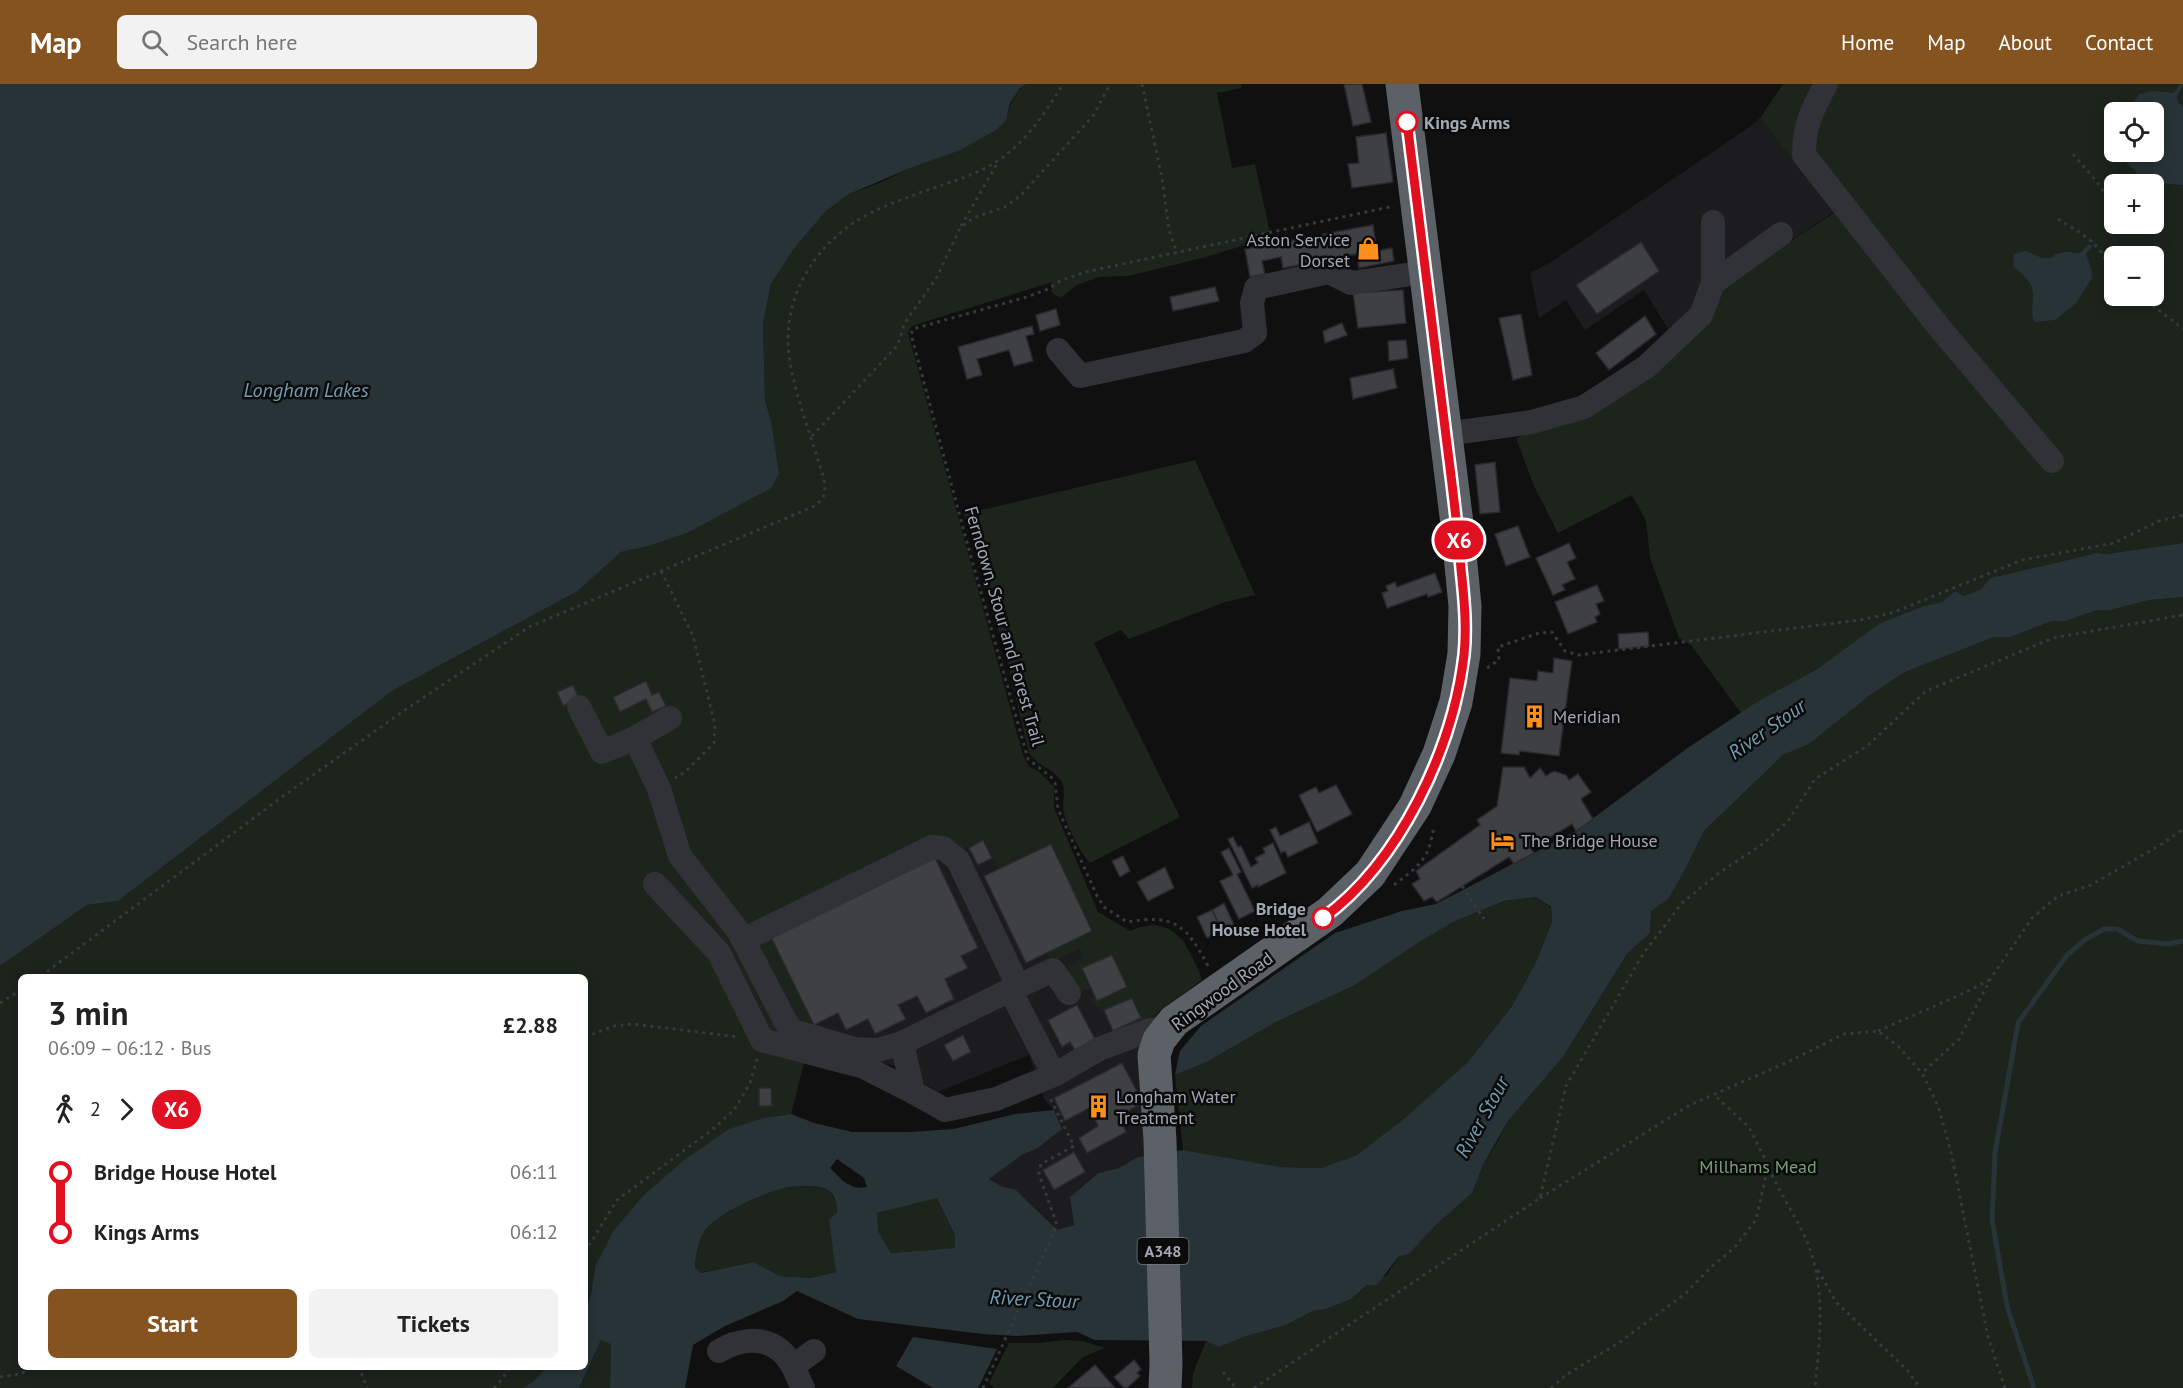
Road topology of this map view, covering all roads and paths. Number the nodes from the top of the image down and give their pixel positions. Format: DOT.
graph roads {
  1 [pos="1063,84"];
  2 [pos="1110,84"];
  3 [pos="1142,84"];
  4 [pos="1402,84"];
  5 [pos="1826,84"];
  6 [pos="2073,154"];
  7 [pos="998,161"];
  8 [pos="2104,192"];
  9 [pos="1417,201"];
  10 [pos="2058,219"];
  11 [pos="1713,222"];
  12 [pos="960,228"];
  13 [pos="1781,234"];
  14 [pos="1177,253"];
  15 [pos="2104,258"];
  16 [pos="1426,272"];
  17 [pos="1713,283"];
  18 [pos="2154,306"];
  19 [pos="904,324"];
  20 [pos="913,329"];
  21 [pos="2183,329"];
  22 [pos="1058,350"];
  23 [pos="1446,434"];
  24 [pos="812,437"];
  25 [pos="2052,461"];
  26 [pos="2183,515"];
  27 [pos="661,571"];
  28 [pos="2183,615"];
  29 [pos="1487,668"];
  30 [pos="579,707"];
  31 [pos="670,718"];
  32 [pos="635,738"];
  33 [pos="658,789"];
  34 [pos="2183,829"];
  35 [pos="655,884"];
  36 [pos="1462,886"];
  37 [pos="1484,919"];
  38 [pos="743,940"];
  39 [pos="44,974"];
  40 [pos="1991,978"];
  41 [pos="1014,988"];
  42 [pos="1220,989"];
  43 [pos="18,992"];
  44 [pos="1069,993"];
  45 [pos="0,1003"];
  46 [pos="1168,1029"];
  47 [pos="1878,1031"];
  48 [pos="588,1036"];
  49 [pos="762,1040"];
  50 [pos="902,1043"];
  51 [pos="1110,1045"];
  52 [pos="1155,1073"];
  53 [pos="1922,1073"];
  54 [pos="1048,1077"];
  55 [pos="913,1092"];
  56 [pos="1714,1095"];
  57 [pos="1764,1157"];
  58 [pos="1540,1198"];
  59 [pos="588,1247"];
  60 [pos="1816,1267"];
  61 [pos="718,1351"];
  62 [pos="814,1351"];
  63 [pos="27,1370"];
  64 [pos="360,1370"];
  65 [pos="508,1370"];
  66 [pos="1224,1372"];
  67 [pos="1165,1375"];
  68 [pos="0,1377"];
  69 [pos="800,1382"];
  70 [pos="367,1388"];
  71 [pos="494,1388"];
  72 [pos="983,1388"];
  73 [pos="1236,1388"];
  74 [pos="1254,1388"];
  75 [pos="1551,1388"];
  76 [pos="1815,1388"];
  77 [pos="1920,1388"];
  78 [pos="2005,1388"];
  1 -- 7 [label="path"];
  2 -- 12 [label="path"];
  3 -- 14 [label="path"];
  4 -- 9 [label="highway, Ringwood Road / A348"];
  5 -- 25 [label="lane"];
  6 -- 8 [label="path"];
  7 -- 12 [label="path"];
  7 -- 24 [label="path"];
  9 -- 14 [label="path"];
  9 -- 16 [label="highway, Ringwood Road / A348"];
  10 -- 15 [label="path"];
  11 -- 17 [label="lane"];
  12 -- 19 [label="path"];
  13 -- 17 [label="lane"];
  14 -- 20 [label="path"];
  16 -- 22 [label="lane"];
  16 -- 23 [label="highway, Ringwood Road / A348"];
  17 -- 23 [label="lane"];
  18 -- 21 [label="path"];
  19 -- 20 [label="path"];
  19 -- 24 [label="path"];
  20 -- 42 [label="path, Ferndown, Stour and Forest Trail"];
  23 -- 42 [label="highway, Ringwood Road / A348"];
  24 -- 27 [label="path"];
  26 -- 29 [label="path"];
  27 -- 33 [label="path"];
  27 -- 39 [label="path"];
  28 -- 58 [label="path"];
  30 -- 32 [label="lane"];
  31 -- 32 [label="lane"];
  32 -- 33 [label="lane"];
  33 -- 38 [label="lane"];
  34 -- 40 [label="path"];
  35 -- 49 [label="lane"];
  36 -- 37 [label="path"];
  38 -- 41 [label="lane"];
  38 -- 50 [label="lane"];
  40 -- 47 [label="path"];
  40 -- 53 [label="path"];
  41 -- 44 [label="lane"];
  41 -- 50 [label="lane"];
  41 -- 54 [label="lane"];
  42 -- 46 [label="highway, Ringwood Road / A348"];
  43 -- 45 [label="path"];
  46 -- 51 [label="lane"];
  46 -- 52 [label="highway, Ringwood Road / A348"];
  47 -- 53 [label="path"];
  47 -- 56 [label="path"];
  48 -- 49 [label="path"];
  49 -- 55 [label="lane"];
  49 -- 59 [label="path"];
  50 -- 55 [label="lane"];
  51 -- 52 [label="lane"];
  51 -- 54 [label="lane"];
  52 -- 67 [label="highway, Ringwood Road / A348"];
  53 -- 78 [label="path"];
  54 -- 55 [label="lane"];
  54 -- 72 [label="path"];
  56 -- 57 [label="path"];
  56 -- 58 [label="path"];
  57 -- 60 [label="path"];
  57 -- 75 [label="path"];
  58 -- 74 [label="path"];
  60 -- 76 [label="path"];
  60 -- 77 [label="path"];
  61 -- 69 [label="lane"];
  62 -- 69 [label="lane"];
  63 -- 68 [label="path"];
  64 -- 70 [label="path"];
  65 -- 71 [label="path"];
  66 -- 73 [label="path"];
}
